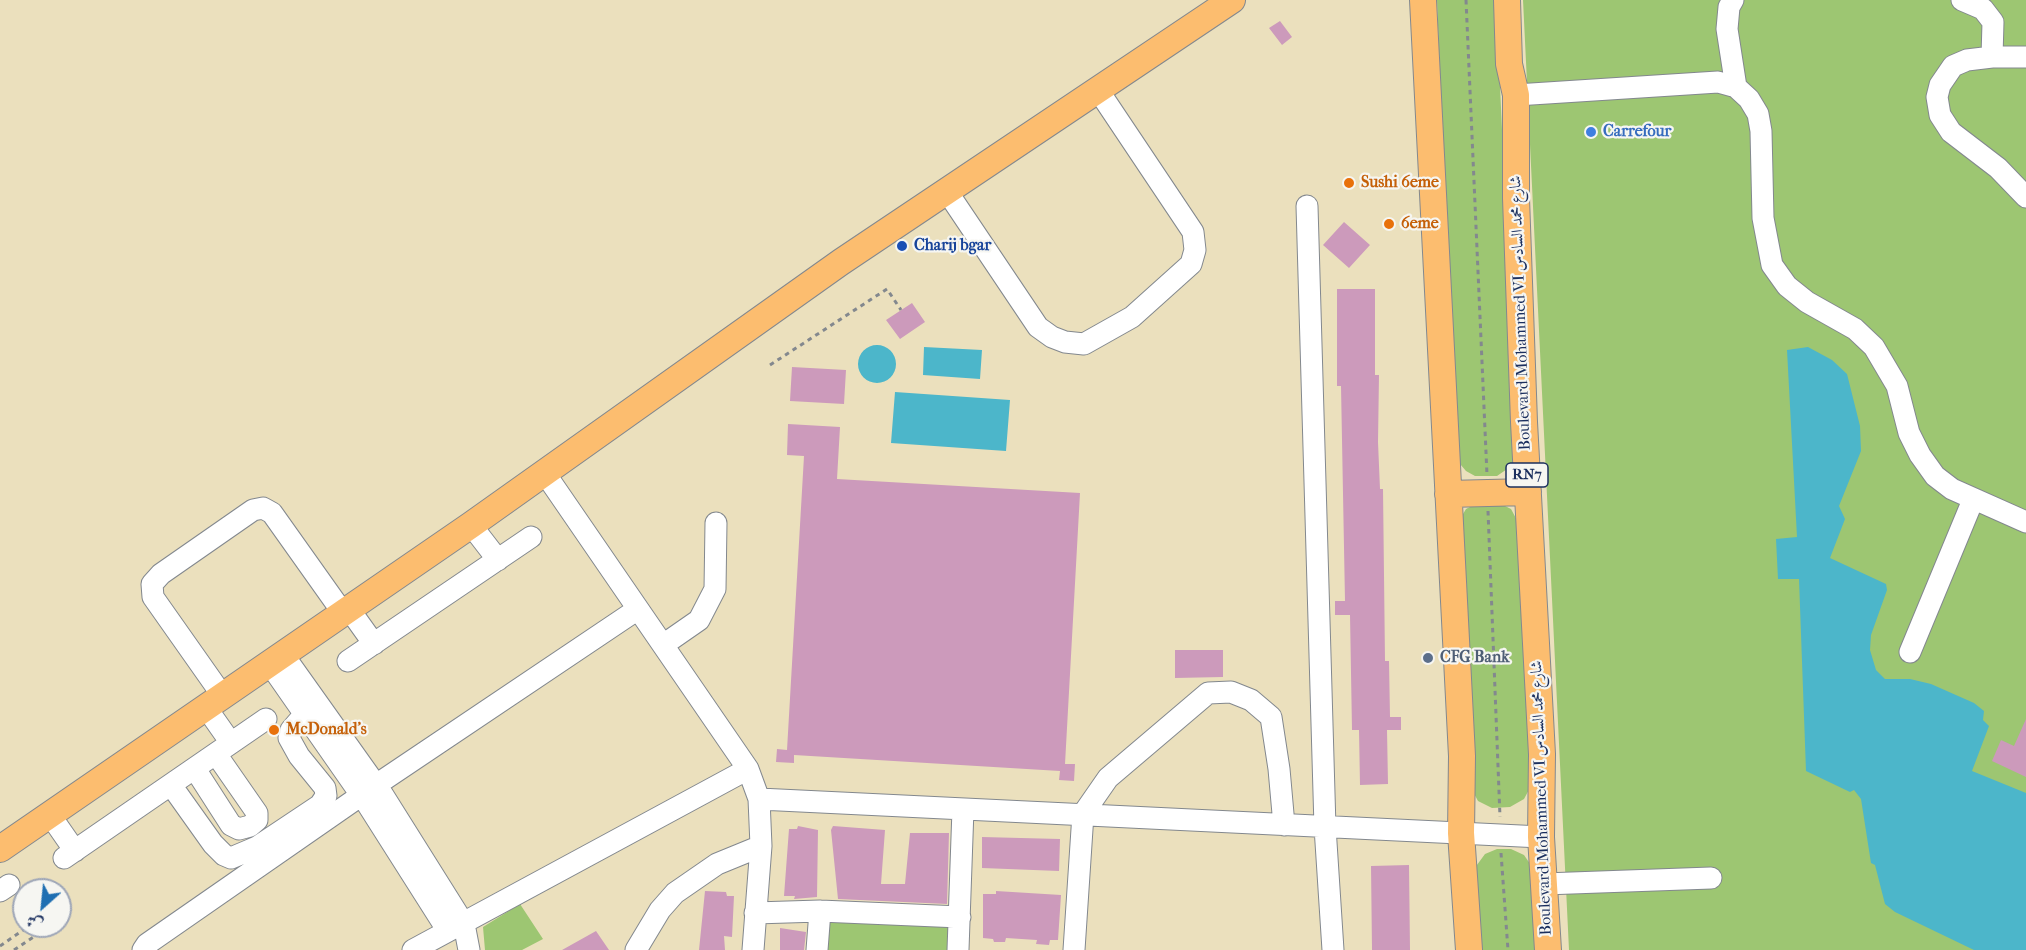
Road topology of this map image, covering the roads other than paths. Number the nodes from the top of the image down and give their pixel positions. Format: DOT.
graph roads {
  1 [pos="1232,0"];
  2 [pos="1423,0"];
  3 [pos="1507,0"];
  4 [pos="1733,0"];
  5 [pos="1962,0"];
  6 [pos="1992,57"];
  7 [pos="2026,57"];
  8 [pos="1736,87"];
  9 [pos="1098,90"];
  10 [pos="1515,95"];
  11 [pos="948,193"];
  12 [pos="2026,198"];
  13 [pos="1307,206"];
  14 [pos="544,472"];
  15 [pos="1528,492"];
  16 [pos="1448,494"];
  17 [pos="1973,500"];
  18 [pos="2026,522"];
  19 [pos="716,524"];
  20 [pos="471,525"];
  21 [pos="531,537"];
  22 [pos="498,560"];
  23 [pos="638,609"];
  24 [pos="346,611"];
  25 [pos="374,644"];
  26 [pos="663,645"];
  27 [pos="1910,652"];
  28 [pos="276,658"];
  29 [pos="348,661"];
  30 [pos="213,701"];
  31 [pos="304,715"];
  32 [pos="266,719"];
  33 [pos="224,748"];
  34 [pos="195,769"];
  35 [pos="748,769"];
  36 [pos="171,785"];
  37 [pos="369,791"];
  38 [pos="759,799"];
  39 [pos="963,809"];
  40 [pos="50,814"];
  41 [pos="1083,814"];
  42 [pos="1284,825"];
  43 [pos="1325,827"];
  44 [pos="1461,833"];
  45 [pos="1541,837"];
  46 [pos="761,846"];
  47 [pos="0,849"];
  48 [pos="1711,878"];
  49 [pos="1544,884"];
  50 [pos="820,910"];
  51 [pos="755,913"];
  52 [pos="960,917"];
  53 [pos="456,927"];
  54 [pos="143,950"];
  55 [pos="413,950"];
  56 [pos="469,950"];
  57 [pos="636,950"];
  58 [pos="753,950"];
  59 [pos="817,950"];
  60 [pos="958,950"];
  61 [pos="1074,950"];
  62 [pos="1334,950"];
  63 [pos="1469,950"];
  64 [pos="1548,950"];
  1 -- 9 [label="main road"];
  2 -- 16 [label="main road"];
  3 -- 10 [label="main road, Boulevard Mohammed VI شارع محمد السادس / RN7"];
  4 -- 8 [label="street"];
  5 -- 6 [label="street"];
  6 -- 7 [label="street"];
  6 -- 12 [label="street"];
  8 -- 10 [label="street"];
  8 -- 17 [label="street"];
  9 -- 11 [label="main road"];
  9 -- 11 [label="street"];
  10 -- 15 [label="main road, Boulevard Mohammed VI شارع محمد السادس / RN7"];
  11 -- 14 [label="main road"];
  13 -- 43 [label="street"];
  14 -- 20 [label="main road"];
  14 -- 23 [label="street"];
  15 -- 16 [label="main road"];
  15 -- 45 [label="main road, Boulevard Mohammed VI شارع محمد السادس / RN7"];
  16 -- 44 [label="main road"];
  17 -- 18 [label="street"];
  17 -- 27 [label="street"];
  19 -- 26 [label="street"];
  20 -- 22 [label="street"];
  20 -- 24 [label="main road"];
  21 -- 22 [label="street"];
  22 -- 25 [label="street"];
  23 -- 26 [label="street"];
  23 -- 37 [label="street"];
  24 -- 25 [label="street"];
  24 -- 28 [label="main road"];
  24 -- 30 [label="street"];
  25 -- 29 [label="street"];
  26 -- 35 [label="street"];
  28 -- 30 [label="main road"];
  28 -- 31 [label="street"];
  28 -- 37 [label="street"];
  30 -- 33 [label="street"];
  30 -- 40 [label="main road"];
  31 -- 36 [label="street"];
  31 -- 37 [label="street"];
  32 -- 33 [label="street"];
  33 -- 34 [label="street"];
  33 -- 34 [label="street"];
  34 -- 36 [label="street"];
  35 -- 38 [label="street"];
  35 -- 53 [label="street"];
  36 -- 40 [label="street"];
  37 -- 53 [label="street"];
  37 -- 54 [label="street"];
  38 -- 39 [label="street"];
  38 -- 46 [label="street"];
  39 -- 41 [label="street"];
  39 -- 52 [label="street"];
  40 -- 47 [label="main road"];
  41 -- 42 [label="street"];
  41 -- 42 [label="street"];
  41 -- 61 [label="street"];
  42 -- 43 [label="street"];
  43 -- 44 [label="street"];
  43 -- 62 [label="street"];
  44 -- 45 [label="street"];
  44 -- 63 [label="main road"];
  45 -- 49 [label="main road, Boulevard Mohammed VI شارع محمد السادس / RN7"];
  46 -- 51 [label="street"];
  46 -- 57 [label="street"];
  48 -- 49 [label="street"];
  49 -- 64 [label="main road, Boulevard Mohammed VI شارع محمد السادس / RN7"];
  50 -- 51 [label="street"];
  50 -- 52 [label="street"];
  50 -- 59 [label="street"];
  51 -- 58 [label="street"];
  52 -- 60 [label="street"];
  53 -- 55 [label="street"];
  53 -- 56 [label="street"];
}
